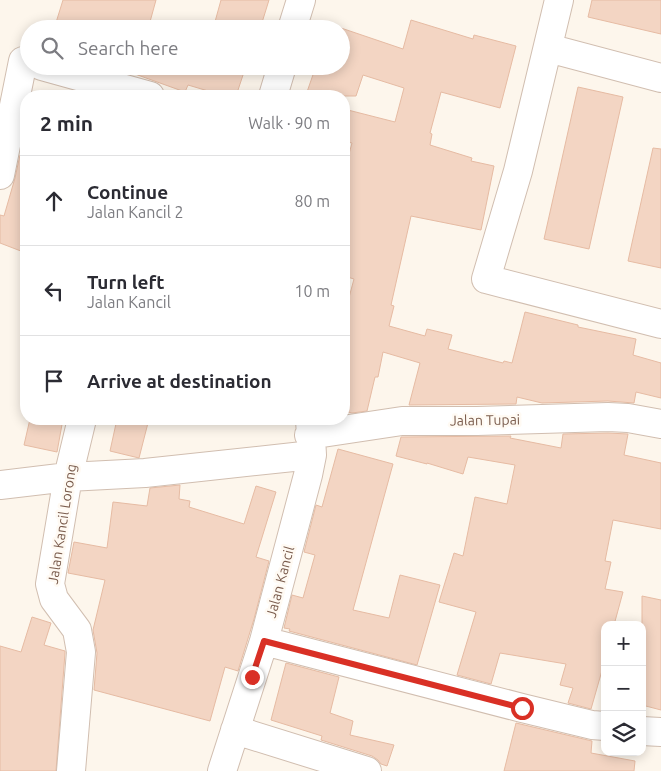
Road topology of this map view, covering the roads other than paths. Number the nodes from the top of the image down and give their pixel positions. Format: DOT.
graph roads {
  1 [pos="301,0"];
  2 [pos="559,0"];
  3 [pos="295,20"];
  4 [pos="548,48"];
  5 [pos="20,75"];
  6 [pos="74,75"];
  7 [pos="279,75"];
  8 [pos="661,78"];
  9 [pos="128,90"];
  10 [pos="275,90"];
  11 [pos="0,175"];
  12 [pos="661,324"];
  13 [pos="661,424"];
  14 [pos="81,425"];
  15 [pos="310,436"];
  16 [pos="68,477"];
  17 [pos="0,486"];
  18 [pos="264,641"];
  19 [pos="601,726"];
  20 [pos="234,730"];
  21 [pos="646,731"];
  22 [pos="661,732"];
  23 [pos="71,771"];
  24 [pos="222,771"];
  25 [pos="367,771"];
  1 -- 3 [label="street"];
  2 -- 4 [label="street"];
  4 -- 8 [label="street"];
  4 -- 12 [label="street"];
  5 -- 11 [label="street"];
  6 -- 9 [label="street"];
  7 -- 10 [label="street"];
  13 -- 15 [label="street, Jalan Tupai"];
  14 -- 16 [label="street, Jalan Kancil Lorong"];
  15 -- 16 [label="street, Jalan Tupai"];
  15 -- 18 [label="street, Jalan Kancil"];
  16 -- 17 [label="street, Jalan Tupai"];
  16 -- 23 [label="street, Jalan Kancil Lorong"];
  18 -- 19 [label="street"];
  18 -- 20 [label="street, Jalan Kancil"];
  20 -- 24 [label="street, Jalan Kancil"];
  20 -- 25 [label="street"];
  21 -- 22 [label="street"];
}
